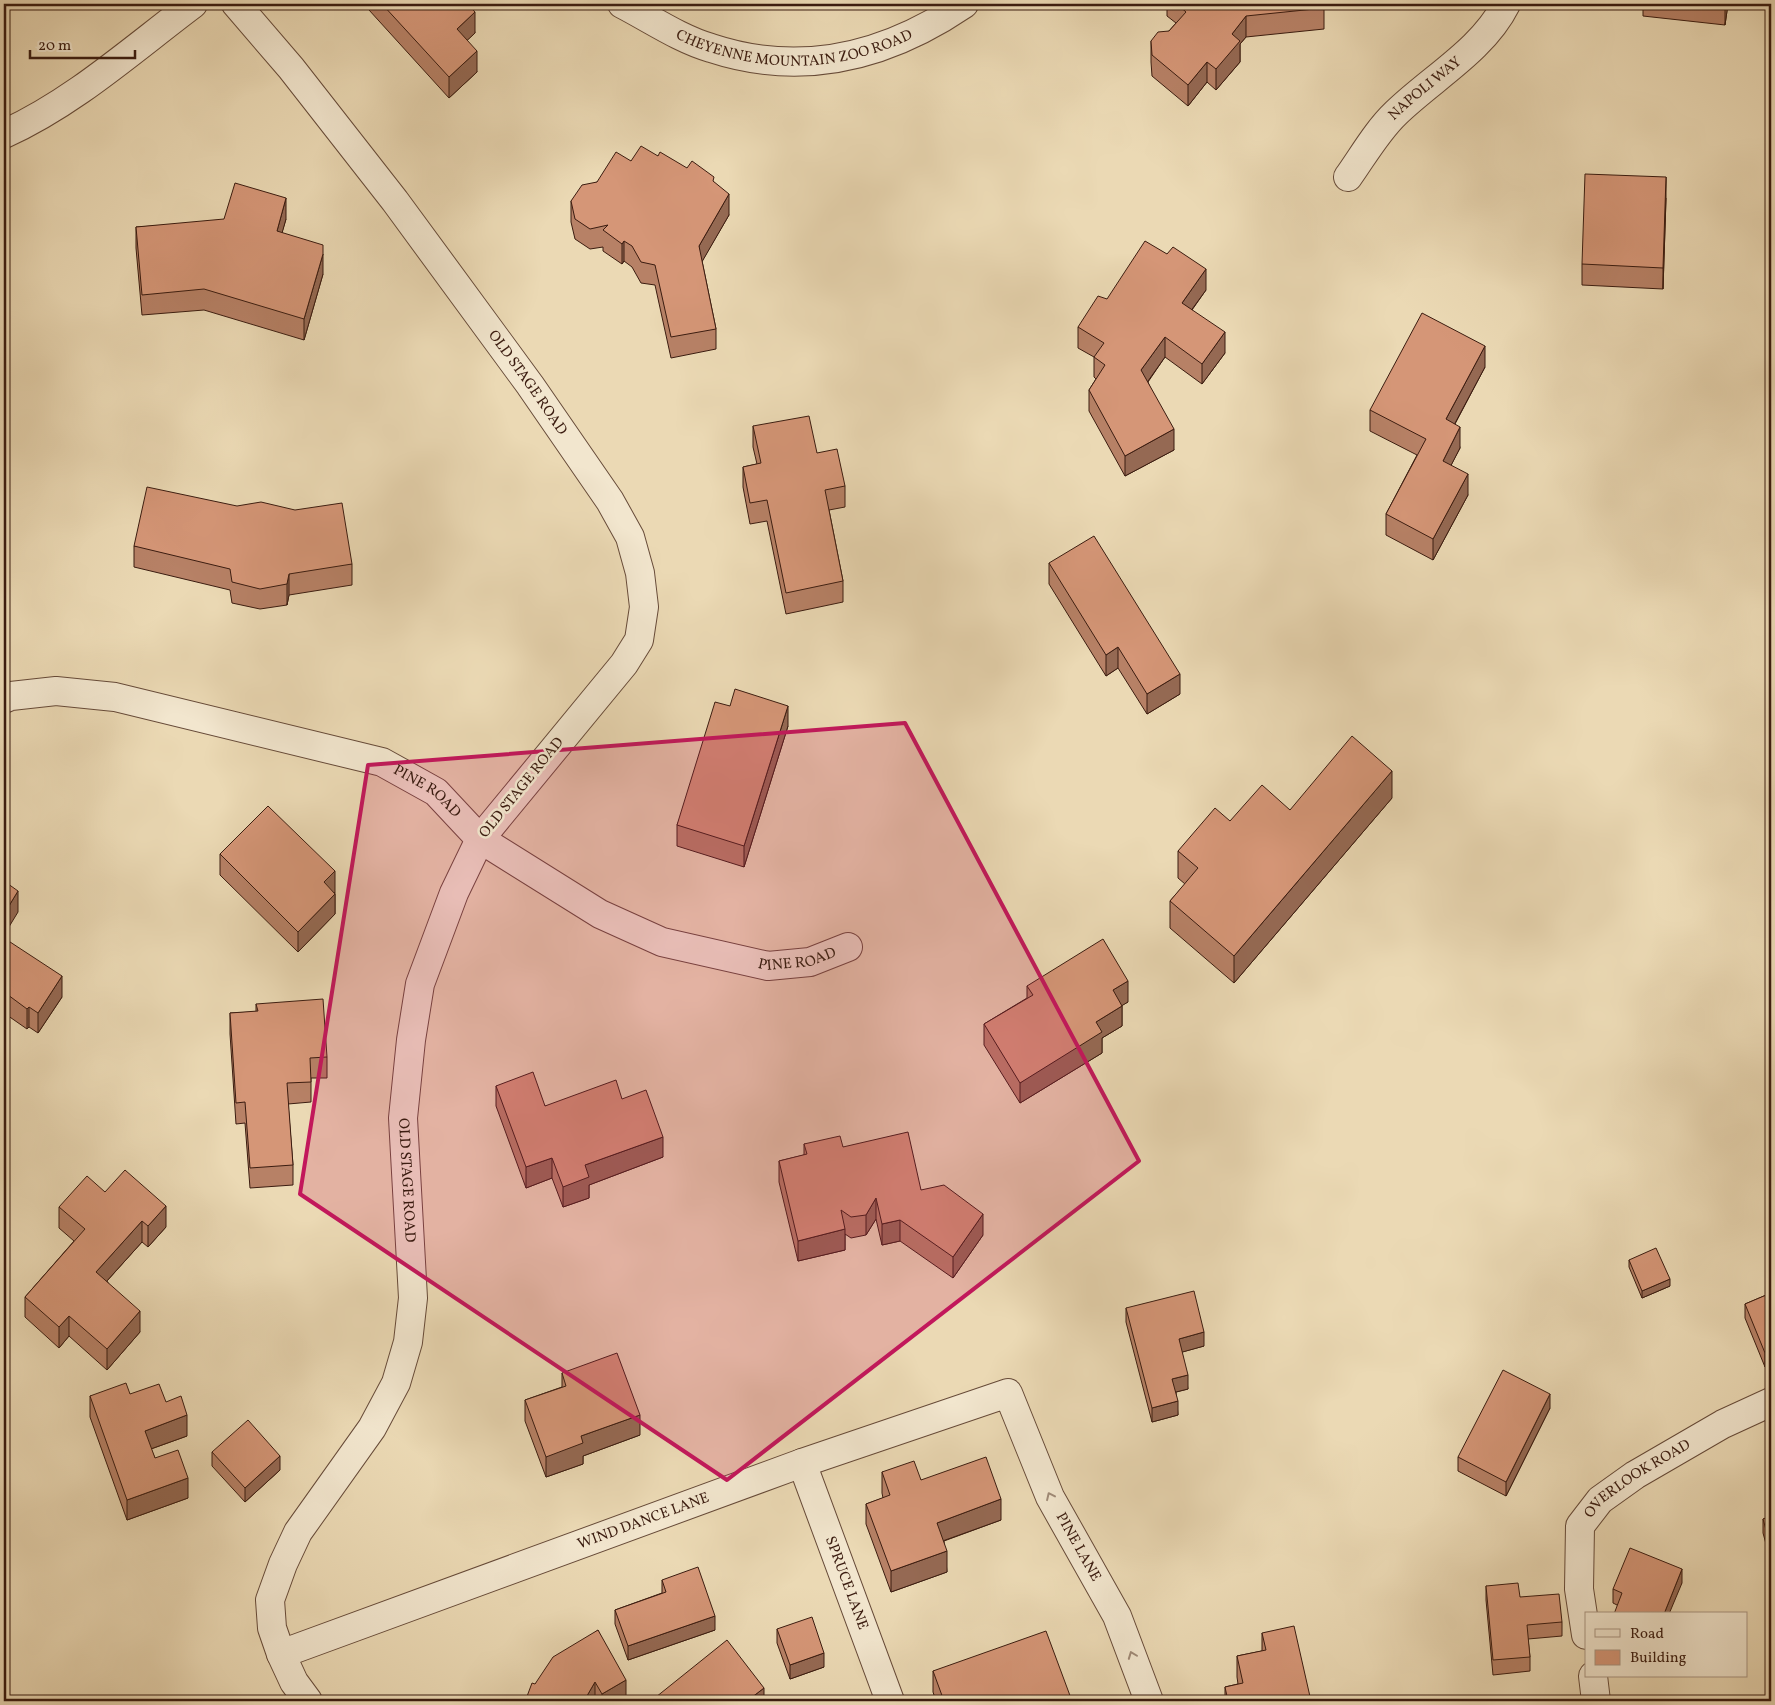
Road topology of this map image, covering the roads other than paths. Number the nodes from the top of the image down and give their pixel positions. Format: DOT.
graph roads {
  1 [pos="193,4"];
  2 [pos="236,4"];
  3 [pos="622,4"];
  4 [pos="964,4"];
  5 [pos="1506,4"];
  6 [pos="4,134"];
  7 [pos="1348,177"];
  8 [pos="4,699"];
  9 [pos="480,839"];
  10 [pos="848,947"];
  11 [pos="1008,1393"];
  12 [pos="1771,1402"];
  13 [pos="802,1463"];
  14 [pos="1585,1628"];
  15 [pos="281,1654"];
  16 [pos="1593,1678"];
  17 [pos="308,1701"];
  18 [pos="890,1701"];
  19 [pos="1149,1701"];
  20 [pos="1596,1701"];
  1 -- 6 [label="street"];
  2 -- 9 [label="street, OLD STAGE ROAD"];
  3 -- 4 [label="street, CHEYENNE MOUNTAIN ZOO ROAD"];
  5 -- 7 [label="street, NAPOLI WAY"];
  8 -- 9 [label="street, PINE ROAD"];
  9 -- 10 [label="street, PINE ROAD"];
  9 -- 15 [label="street, OLD STAGE ROAD"];
  11 -- 13 [label="street, WIND DANCE LANE"];
  19 -- 11 [label="street, PINE LANE, one-way"];
  12 -- 14 [label="street, OVERLOOK ROAD"];
  13 -- 15 [label="street, WIND DANCE LANE"];
  13 -- 18 [label="street, SPRUCE LANE"];
  15 -- 17 [label="street, OLD STAGE ROAD"];
  16 -- 20 [label="street"];
}
